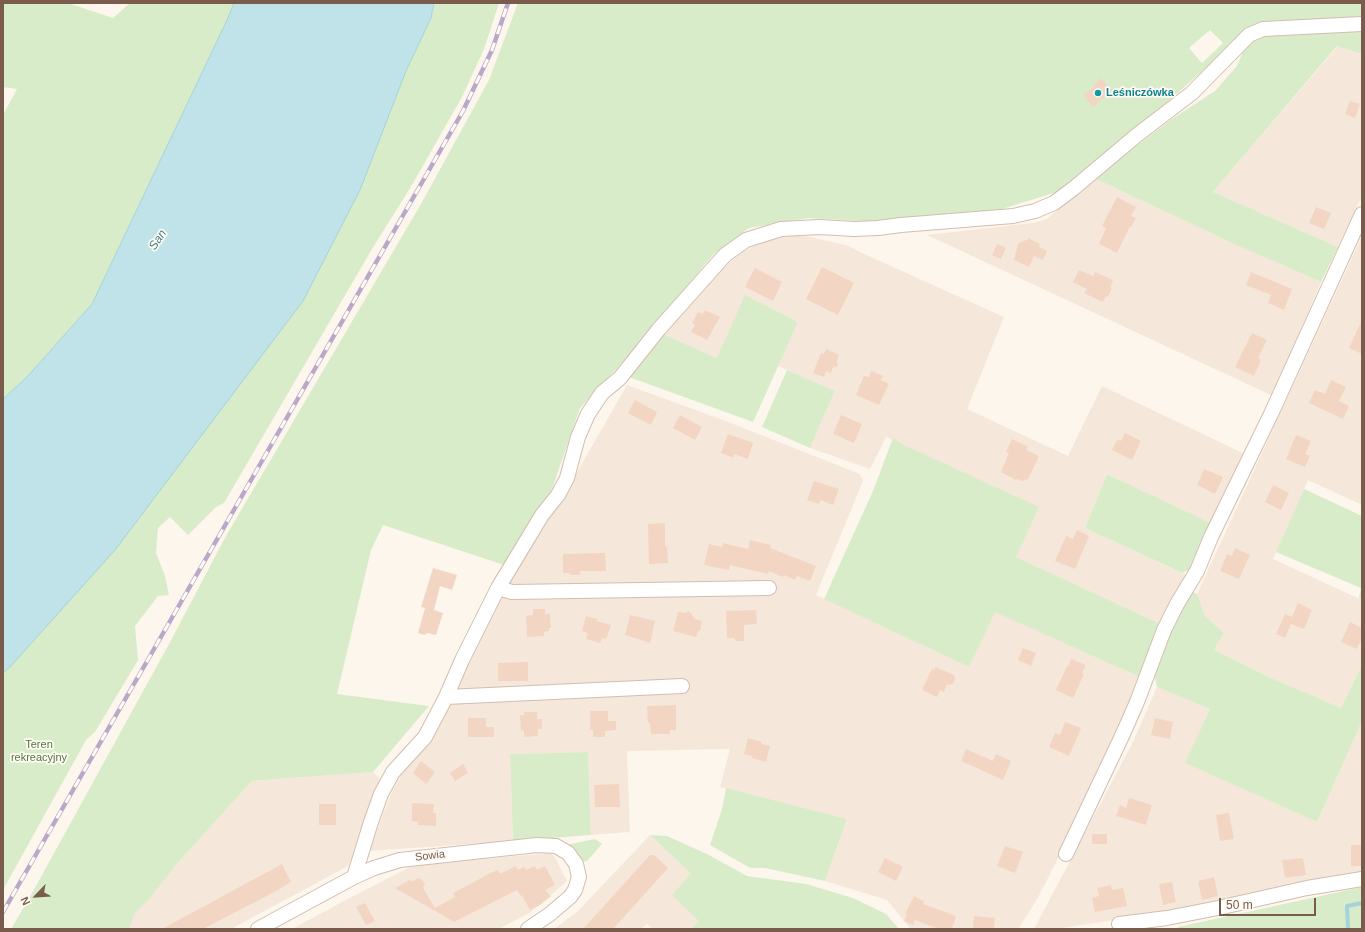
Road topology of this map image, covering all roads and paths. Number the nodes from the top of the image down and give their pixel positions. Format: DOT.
graph roads {
  1 [pos="1362,24"];
  2 [pos="1362,214"];
  3 [pos="498,588"];
  4 [pos="769,588"];
  5 [pos="682,686"];
  6 [pos="446,697"];
  7 [pos="1066,854"];
  8 [pos="354,877"];
  9 [pos="1362,879"];
  10 [pos="1119,924"];
  11 [pos="258,929"];
  12 [pos="528,929"];
  1 -- 3 [label="street"];
  2 -- 7 [label="street"];
  3 -- 4 [label="street"];
  3 -- 6 [label="street"];
  5 -- 6 [label="street"];
  6 -- 8 [label="street"];
  8 -- 11 [label="street, Sowia"];
  8 -- 12 [label="street, Sowia"];
  9 -- 10 [label="street"];
}
